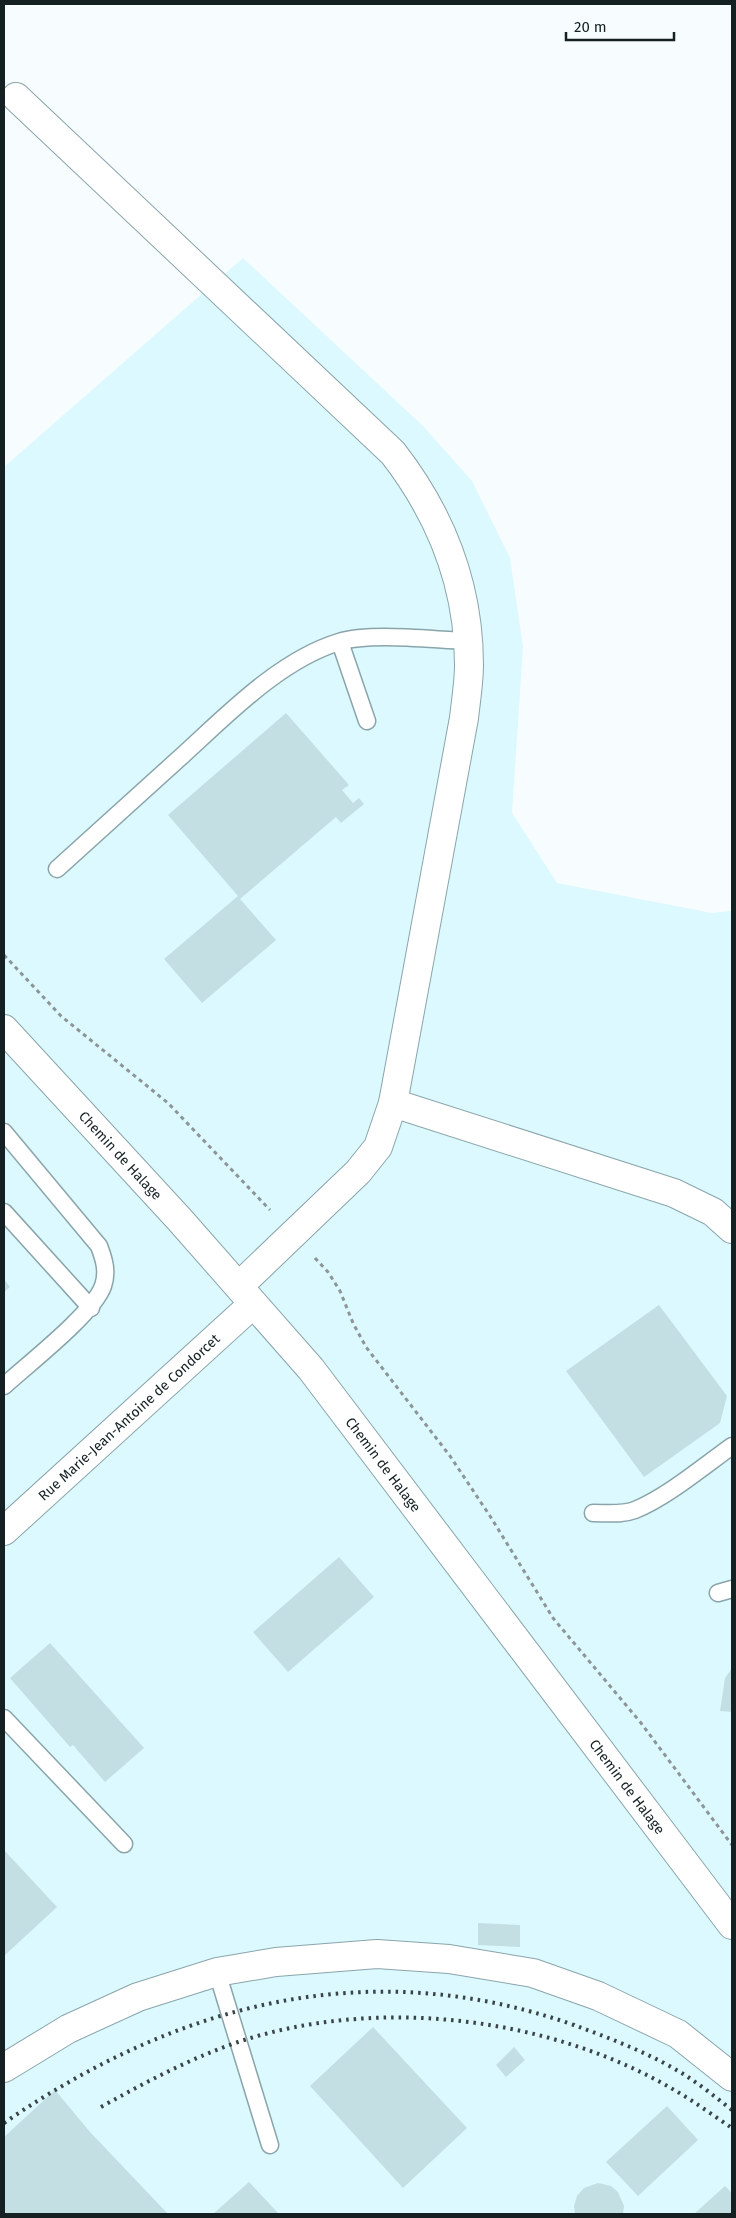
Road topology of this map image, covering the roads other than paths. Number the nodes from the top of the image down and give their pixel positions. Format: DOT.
graph roads {
  1 [pos="16,97"];
  2 [pos="468,641"];
  3 [pos="340,642"];
  4 [pos="367,721"];
  5 [pos="57,869"];
  6 [pos="4,1029"];
  7 [pos="393,1103"];
  8 [pos="4,1132"];
  9 [pos="4,1212"];
  10 [pos="731,1226"];
  11 [pos="246,1295"];
  12 [pos="91,1308"];
  13 [pos="4,1386"];
  14 [pos="732,1446"];
  15 [pos="593,1513"];
  16 [pos="4,1531"];
  17 [pos="4,1718"];
  18 [pos="124,1844"];
  19 [pos="732,1925"];
  20 [pos="218,1972"];
  21 [pos="4,2068"];
  22 [pos="732,2077"];
  23 [pos="270,2145"];
  1 -- 2 [label="street, Rue Marie-Jean-Antoine de Condorcet"];
  2 -- 3 [label="lane"];
  2 -- 7 [label="street, Rue Marie-Jean-Antoine de Condorcet"];
  3 -- 4 [label="lane"];
  3 -- 5 [label="lane"];
  6 -- 11 [label="street, Chemin de Halage"];
  7 -- 10 [label="street"];
  7 -- 11 [label="street, Rue Marie-Jean-Antoine de Condorcet"];
  8 -- 12 [label="lane"];
  9 -- 12 [label="lane"];
  11 -- 16 [label="street, Rue Marie-Jean-Antoine de Condorcet"];
  11 -- 19 [label="street, Chemin de Halage"];
  12 -- 13 [label="lane"];
  14 -- 15 [label="lane"];
  17 -- 18 [label="lane"];
  20 -- 21 [label="street"];
  20 -- 22 [label="street"];
  20 -- 23 [label="lane"];
}
